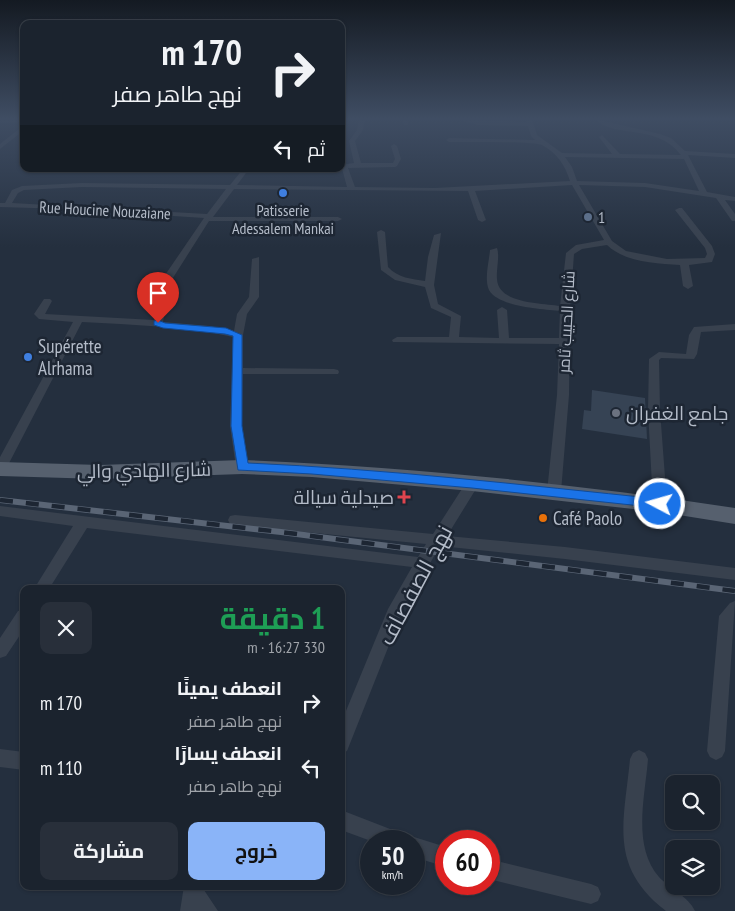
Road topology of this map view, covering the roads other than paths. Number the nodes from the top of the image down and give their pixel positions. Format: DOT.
graph roads {
  1 [pos="358,162"];
  2 [pos="396,162"];
  3 [pos="565,162"];
  4 [pos="689,162"];
  5 [pos="358,165"];
  6 [pos="345,166"];
  7 [pos="345,169"];
  8 [pos="243,172"];
  9 [pos="574,183"];
  10 [pos="82,185"];
  11 [pos="230,188"];
  12 [pos="352,189"];
  13 [pos="472,189"];
  14 [pos="77,193"];
  15 [pos="704,194"];
  16 [pos="718,196"];
  17 [pos="735,199"];
  18 [pos="4,205"];
  19 [pos="679,210"];
  20 [pos="208,217"];
  21 [pos="338,219"];
  22 [pos="735,219"];
  23 [pos="482,220"];
  24 [pos="381,232"];
  25 [pos="438,235"];
  26 [pos="609,242"];
  27 [pos="494,250"];
  28 [pos="256,259"];
  29 [pos="684,262"];
  30 [pos="429,285"];
  31 [pos="688,286"];
  32 [pos="48,301"];
  33 [pos="565,309"];
  34 [pos="502,310"];
  35 [pos="79,319"];
  36 [pos="158,323"];
  37 [pos="735,327"];
  38 [pos="238,335"];
  39 [pos="396,340"];
  40 [pos="454,340"];
  41 [pos="504,340"];
  42 [pos="565,341"];
  43 [pos="237,372"];
  44 [pos="334,372"];
  45 [pos="242,467"];
  46 [pos="0,469"];
  47 [pos="472,484"];
  48 [pos="554,492"];
  49 [pos="660,504"];
  50 [pos="0,511"];
  51 [pos="735,516"];
  52 [pos="235,520"];
  53 [pos="83,522"];
  54 [pos="436,541"];
  55 [pos="422,563"];
  56 [pos="735,574"];
  57 [pos="44,585"];
  58 [pos="735,607"];
  59 [pos="20,622"];
  60 [pos="0,651"];
  61 [pos="345,735"];
  62 [pos="716,751"];
  63 [pos="0,758"];
  64 [pos="639,759"];
  65 [pos="20,760"];
  66 [pos="345,822"];
  67 [pos="367,830"];
  68 [pos="500,872"];
  69 [pos="591,894"];
  70 [pos="193,897"];
  71 [pos="207,911"];
  72 [pos="684,911"];
  1 -- 5 [label="street"];
  2 -- 5 [label="street"];
  3 -- 9 [label="street"];
  4 -- 15 [label="street"];
  5 -- 6 [label="street"];
  7 -- 12 [label="street"];
  8 -- 11 [label="street"];
  9 -- 13 [label="street"];
  9 -- 15 [label="street"];
  9 -- 26 [label="street"];
  10 -- 11 [label="street"];
  10 -- 14 [label="street"];
  10 -- 18 [label="street"];
  11 -- 12 [label="street"];
  11 -- 20 [label="street"];
  12 -- 13 [label="street"];
  13 -- 23 [label="street"];
  15 -- 16 [label="street"];
  16 -- 17 [label="street"];
  16 -- 22 [label="street"];
  18 -- 20 [label="street, Rue Houcine Nouzaiane"];
  19 -- 29 [label="street"];
  20 -- 21 [label="street, Rue Houcine Nouzaiane"];
  20 -- 36 [label="street"];
  24 -- 30 [label="street"];
  25 -- 30 [label="street"];
  26 -- 29 [label="street"];
  26 -- 33 [label="street, شارع الحبيب ثامر"];
  27 -- 33 [label="street"];
  28 -- 38 [label="street"];
  29 -- 31 [label="street"];
  30 -- 40 [label="street"];
  32 -- 35 [label="street"];
  33 -- 42 [label="street, شارع الحبيب ثامر"];
  34 -- 41 [label="street"];
  35 -- 36 [label="street"];
  35 -- 46 [label="street"];
  36 -- 38 [label="street"];
  37 -- 49 [label="street"];
  38 -- 43 [label="street"];
  39 -- 40 [label="street"];
  40 -- 41 [label="street"];
  41 -- 42 [label="street"];
  42 -- 48 [label="street, شارع الحبيب ثامر"];
  43 -- 44 [label="street"];
  43 -- 45 [label="street"];
  45 -- 46 [label="main road, شارع الهادي والي"];
  45 -- 47 [label="main road, شارع الهادي والي"];
  47 -- 48 [label="main road, شارع الهادي والي"];
  47 -- 54 [label="street, نهج الصفصاف"];
  48 -- 49 [label="main road, شارع الهادي والي"];
  49 -- 51 [label="main road, شارع الهادي والي"];
  50 -- 53 [label="street"];
  52 -- 54 [label="street"];
  53 -- 55 [label="street"];
  53 -- 57 [label="street"];
  54 -- 55 [label="street, نهج الصفصاف"];
  54 -- 56 [label="street"];
  55 -- 61 [label="street, نهج الصفصاف"];
  58 -- 62 [label="street"];
  59 -- 60 [label="street"];
  63 -- 65 [label="street"];
  64 -- 72 [label="street"];
  66 -- 67 [label="street"];
  68 -- 69 [label="street"];
  70 -- 71 [label="street"];
}
